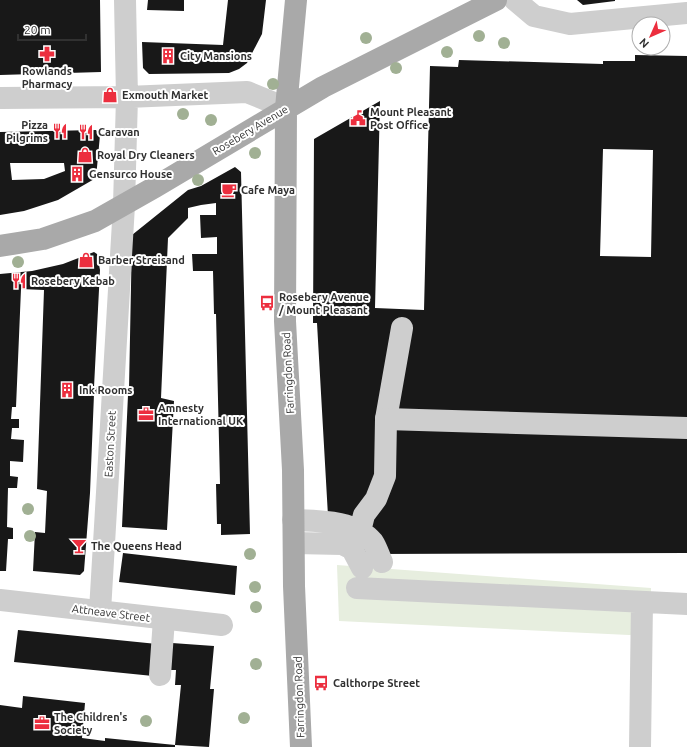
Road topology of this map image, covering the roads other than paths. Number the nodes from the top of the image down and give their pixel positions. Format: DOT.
graph roads {
  1 [pos="125,0"];
  2 [pos="296,0"];
  3 [pos="496,0"];
  4 [pos="515,0"];
  5 [pos="687,13"];
  6 [pos="126,97"];
  7 [pos="0,98"];
  8 [pos="286,108"];
  9 [pos="124,205"];
  10 [pos="0,246"];
  11 [pos="402,328"];
  12 [pos="386,419"];
  13 [pos="687,428"];
  14 [pos="293,520"];
  15 [pos="360,531"];
  16 [pos="294,543"];
  17 [pos="367,572"];
  18 [pos="0,600"];
  19 [pos="642,602"];
  20 [pos="687,604"];
  21 [pos="100,611"];
  22 [pos="164,619"];
  23 [pos="222,625"];
  24 [pos="160,675"];
  25 [pos="640,742"];
  26 [pos="301,747"];
  1 -- 6 [label="street, Easton Street"];
  2 -- 8 [label="main road, Farringdon Road"];
  3 -- 8 [label="main road, Rosebery Avenue"];
  4 -- 5 [label="street"];
  6 -- 7 [label="street"];
  6 -- 8 [label="street"];
  6 -- 9 [label="street, Easton Street"];
  8 -- 9 [label="main road, Rosebery Avenue"];
  8 -- 14 [label="main road, Farringdon Road"];
  9 -- 10 [label="main road, Rosebery Avenue"];
  9 -- 21 [label="street, Easton Street"];
  11 -- 12 [label="street"];
  12 -- 13 [label="street, bridge"];
  12 -- 15 [label="street"];
  14 -- 15 [label="street"];
  14 -- 16 [label="main road, Farringdon Road"];
  15 -- 17 [label="street"];
  16 -- 17 [label="street"];
  16 -- 26 [label="main road, Farringdon Road"];
  17 -- 19 [label="street"];
  18 -- 21 [label="street, Attneave Street"];
  19 -- 20 [label="street"];
  19 -- 25 [label="street"];
  21 -- 22 [label="street, Attneave Street"];
  22 -- 23 [label="street, Attneave Street"];
  22 -- 24 [label="street"];
}
